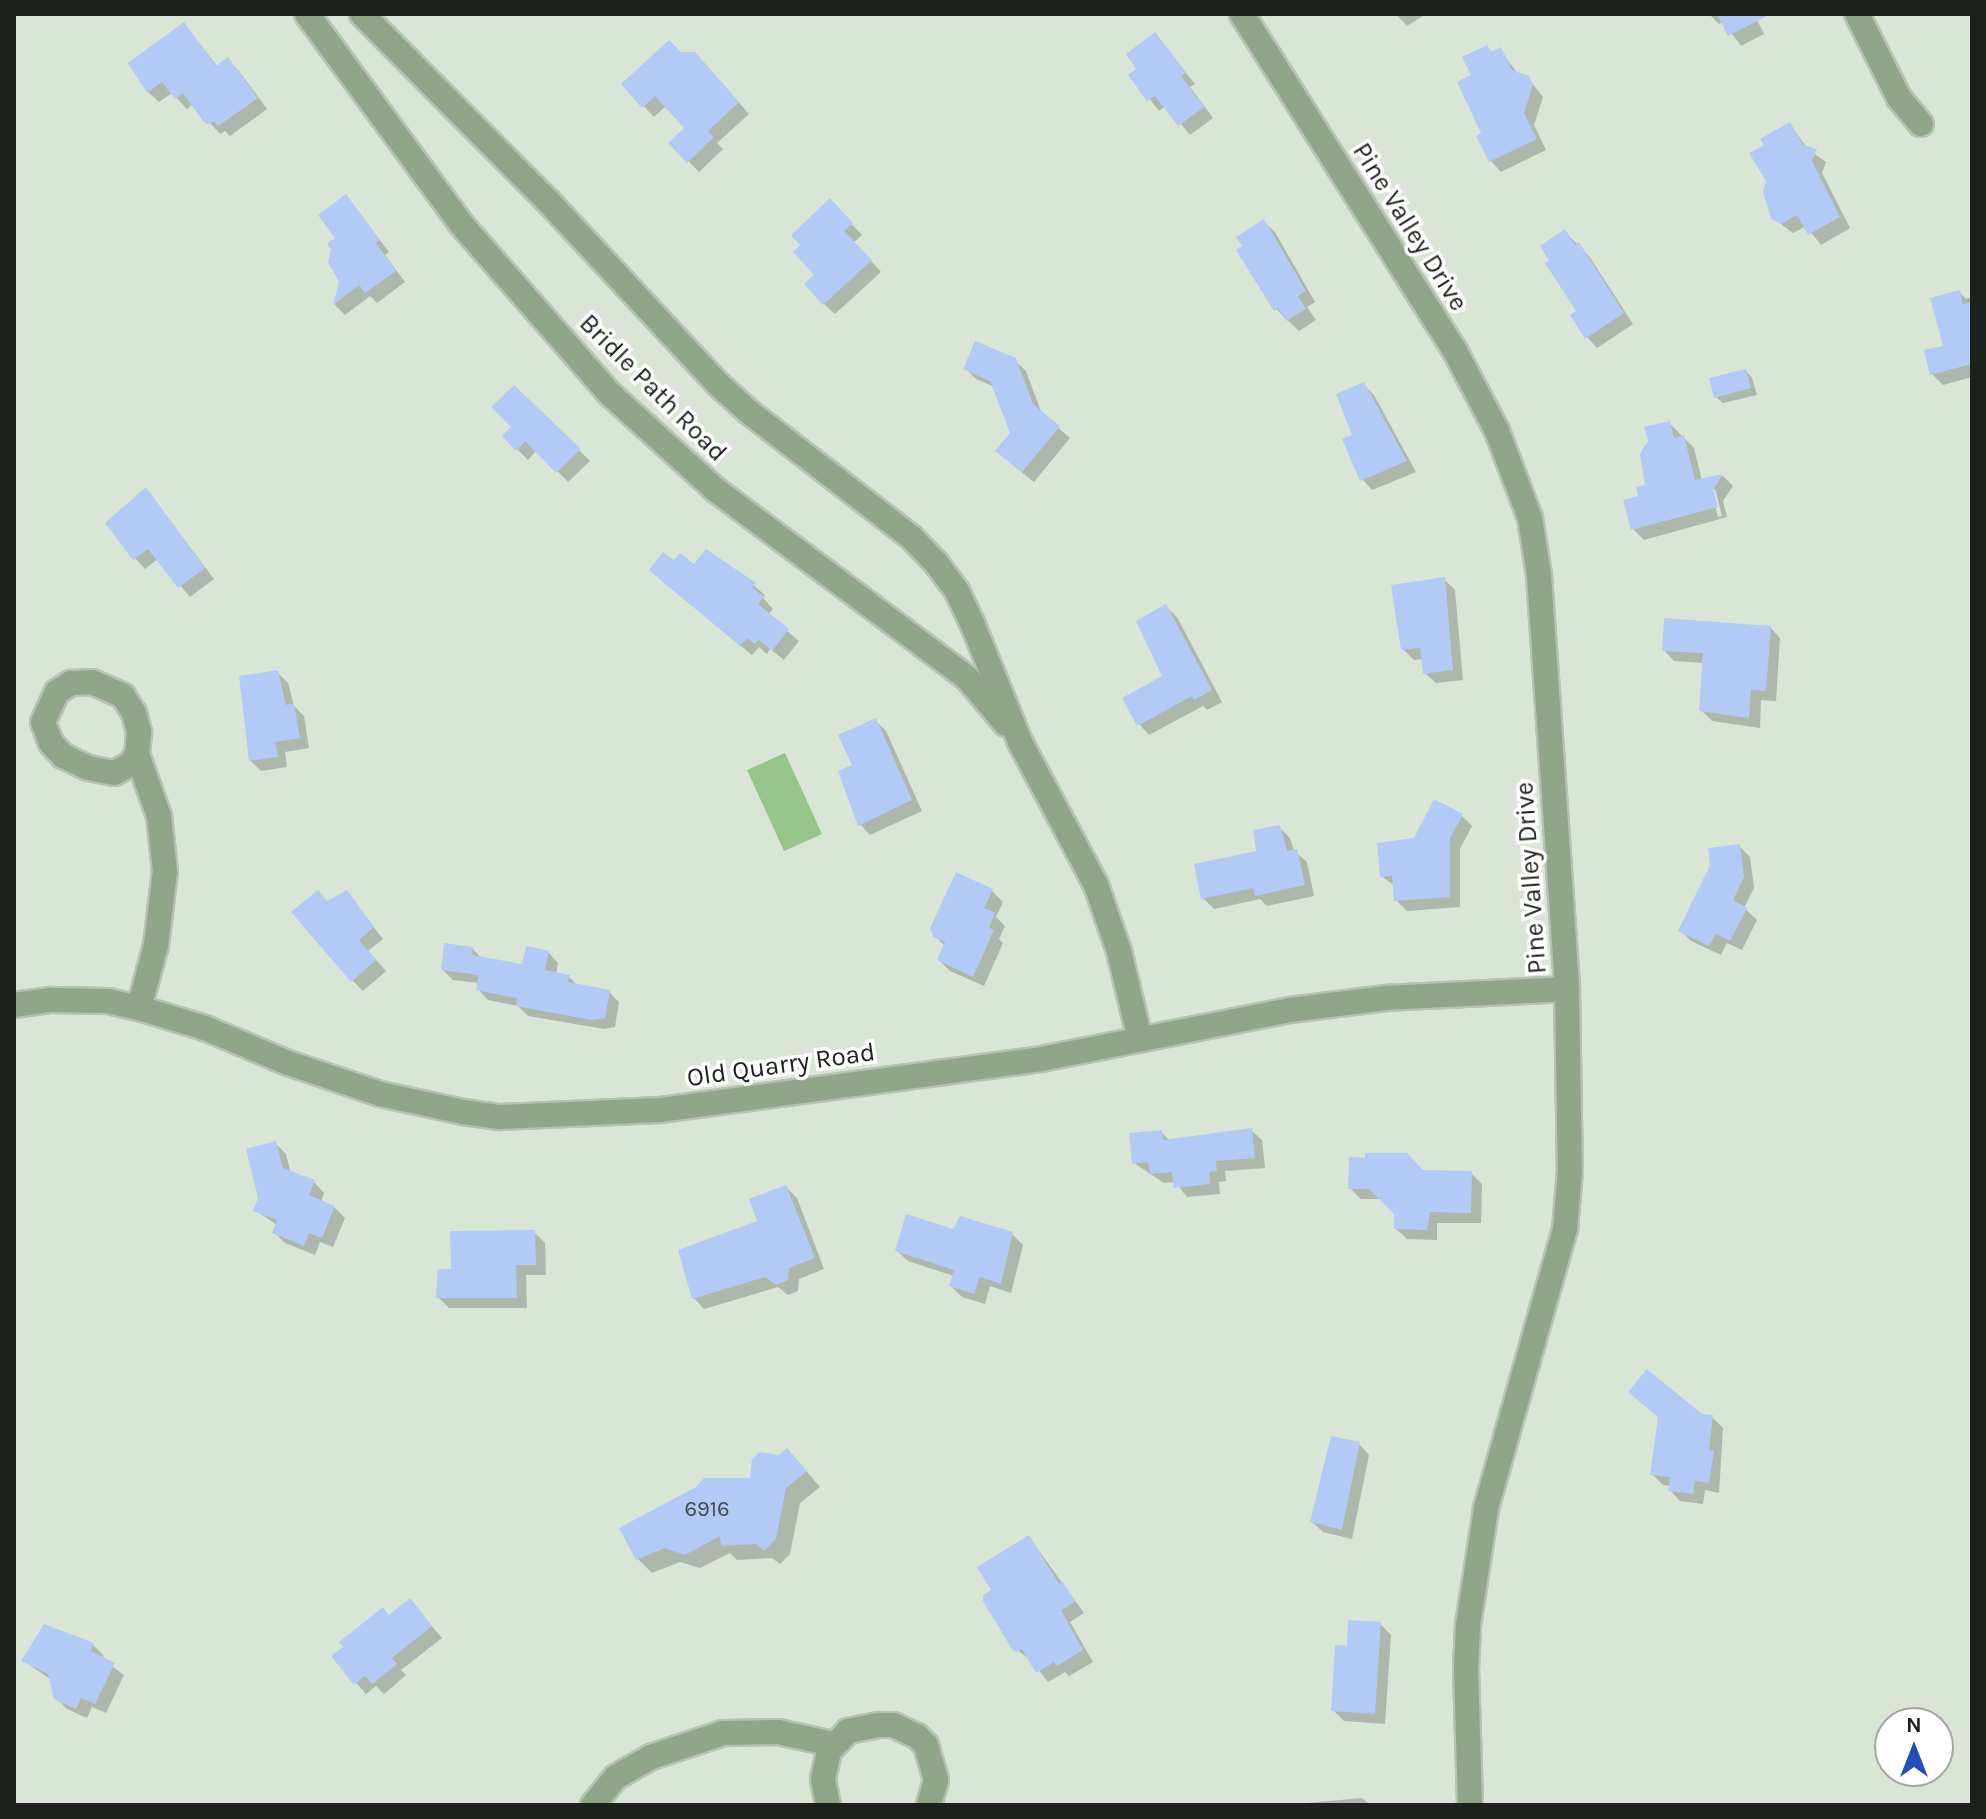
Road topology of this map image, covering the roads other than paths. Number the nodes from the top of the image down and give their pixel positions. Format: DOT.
graph roads {
  1 [pos="307,14"];
  2 [pos="362,14"];
  3 [pos="1242,14"];
  4 [pos="1857,14"];
  5 [pos="1921,124"];
  6 [pos="1020,742"];
  7 [pos="137,754"];
  8 [pos="1567,989"];
  9 [pos="14,1005"];
  10 [pos="139,1008"];
  11 [pos="1140,1040"];
  12 [pos="833,1744"];
  13 [pos="593,1805"];
  14 [pos="828,1805"];
  15 [pos="929,1805"];
  16 [pos="1470,1805"];
  1 -- 6 [label="street, Bridle Path Road"];
  2 -- 6 [label="street, Bridle Path Road"];
  3 -- 8 [label="street, Pine Valley Drive"];
  4 -- 5 [label="street"];
  6 -- 11 [label="street, Bridle Path Road"];
  7 -- 10 [label="street"];
  8 -- 11 [label="street, Old Quarry Road"];
  8 -- 16 [label="street, Pine Valley Drive"];
  9 -- 10 [label="street, Old Quarry Road"];
  10 -- 11 [label="street, Old Quarry Road"];
  12 -- 13 [label="street"];
  12 -- 14 [label="street"];
  12 -- 15 [label="street"];
}
